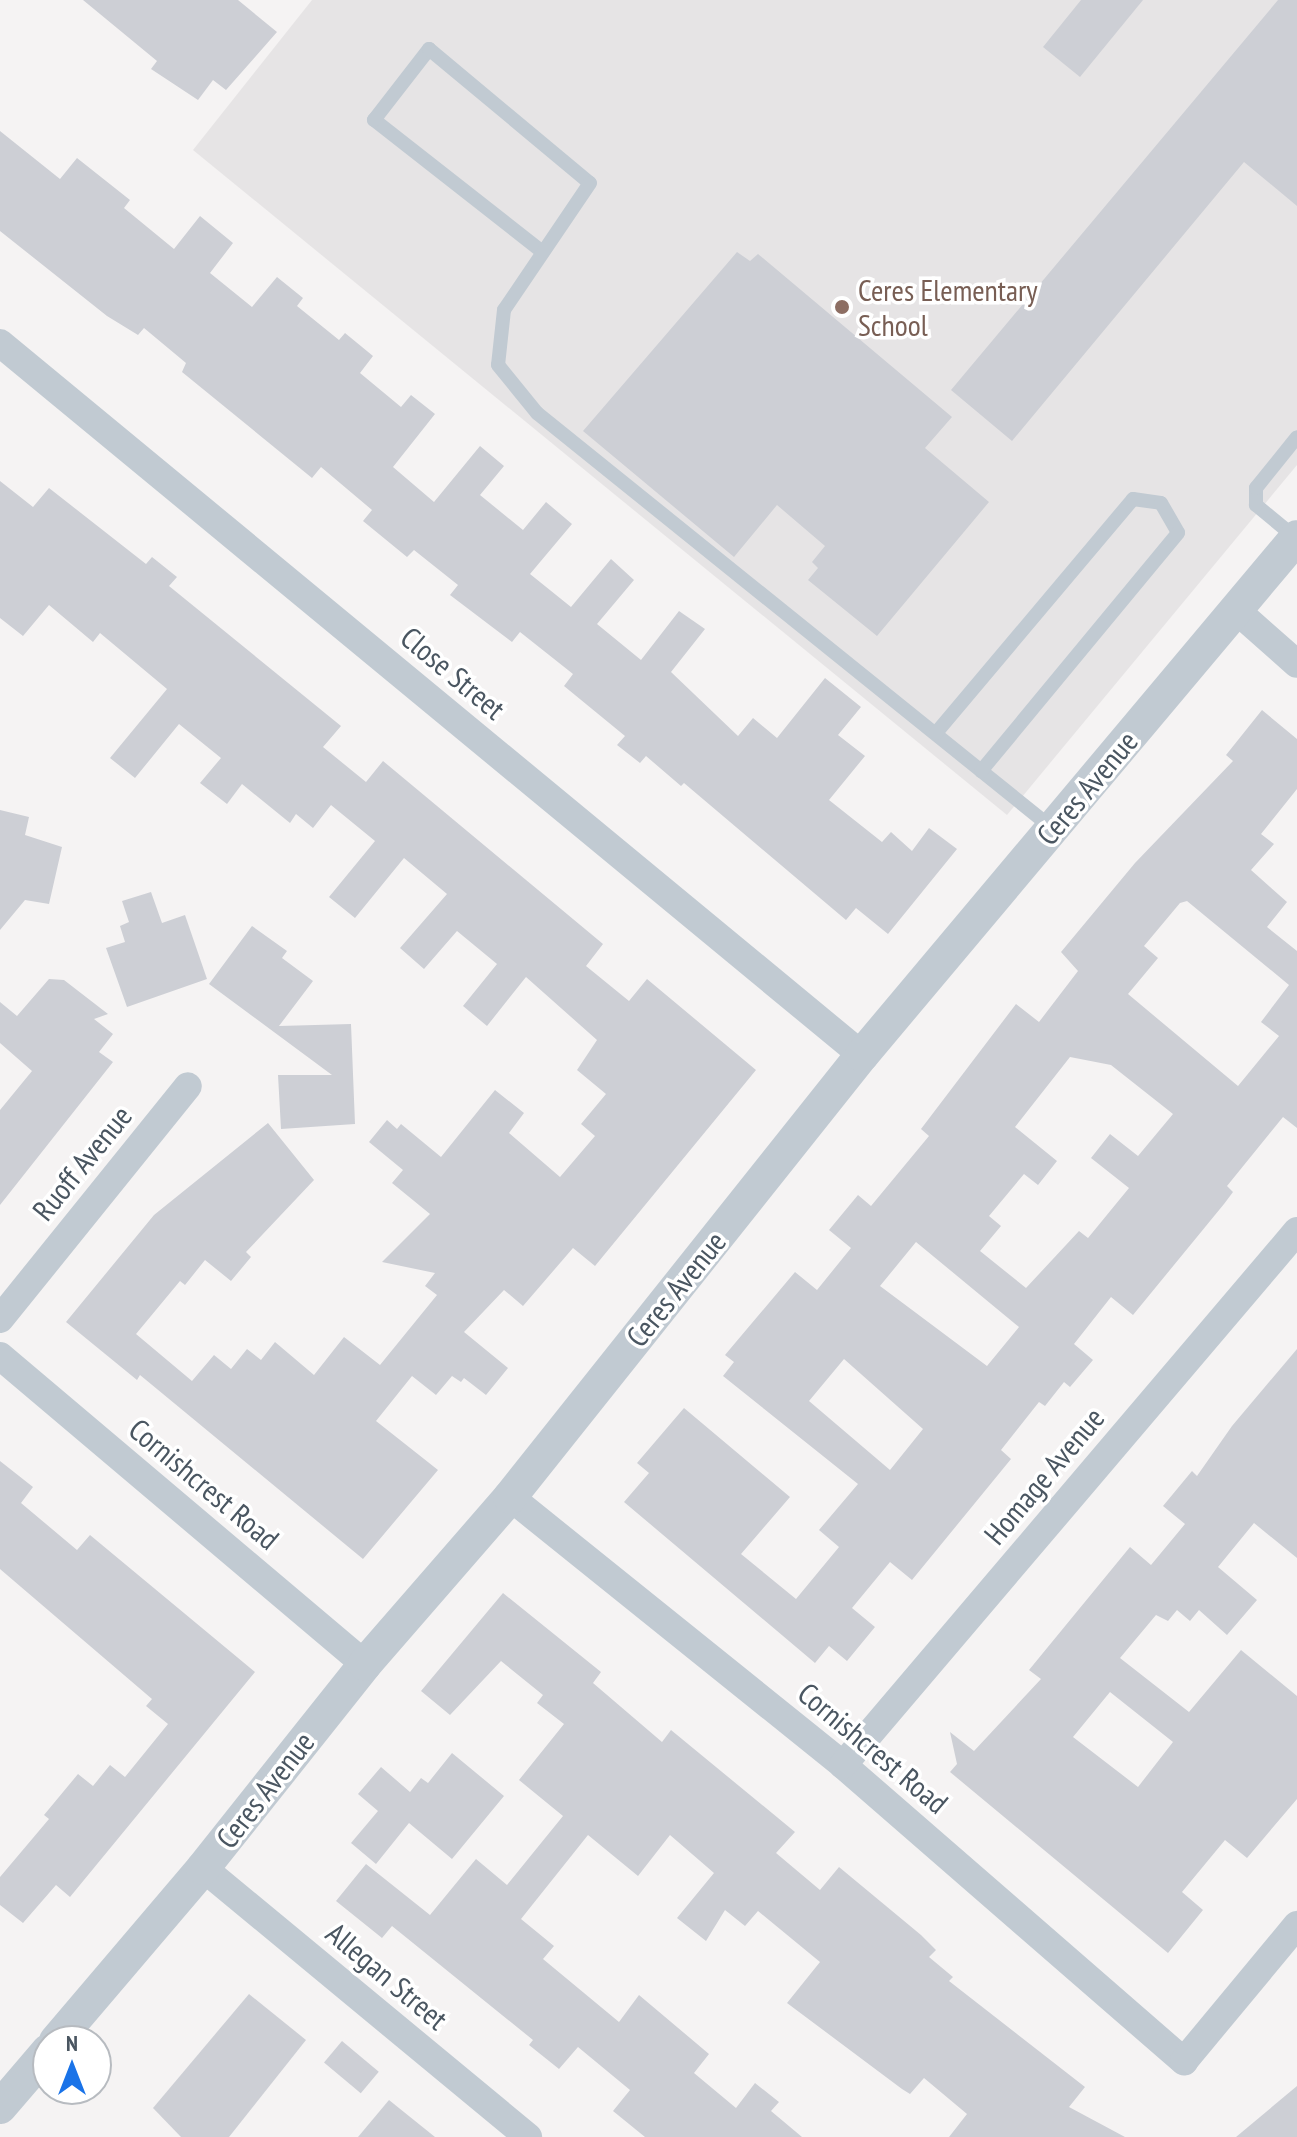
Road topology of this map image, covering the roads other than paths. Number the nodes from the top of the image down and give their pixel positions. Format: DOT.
graph roads {
  1 [pos="540,250"];
  2 [pos="0,343"];
  3 [pos="1297,437"];
  4 [pos="1297,537"];
  5 [pos="1236,610"];
  6 [pos="1297,664"];
  7 [pos="936,733"];
  8 [pos="981,771"];
  9 [pos="1052,828"];
  10 [pos="862,1055"];
  11 [pos="188,1086"];
  12 [pos="1297,1231"];
  13 [pos="0,1319"];
  14 [pos="0,1356"];
  15 [pos="510,1497"];
  16 [pos="365,1664"];
  17 [pos="843,1765"];
  18 [pos="203,1868"];
  19 [pos="1297,1925"];
  20 [pos="70,2025"];
  21 [pos="32,2070"];
  22 [pos="0,2107"];
  23 [pos="528,2137"];
  1 -- 1 [label="lane"];
  1 -- 7 [label="lane"];
  2 -- 10 [label="street, Close Street"];
  3 -- 4 [label="lane"];
  4 -- 5 [label="street, Ceres Avenue"];
  5 -- 6 [label="street"];
  5 -- 9 [label="street, Ceres Avenue"];
  7 -- 8 [label="lane"];
  7 -- 8 [label="lane"];
  8 -- 9 [label="lane"];
  9 -- 10 [label="street, Ceres Avenue"];
  10 -- 15 [label="street, Ceres Avenue"];
  11 -- 13 [label="street, Ruoff Avenue"];
  12 -- 17 [label="street, Homage Avenue"];
  14 -- 16 [label="street, Cornishcrest Road"];
  15 -- 16 [label="street, Ceres Avenue"];
  15 -- 17 [label="street, Cornishcrest Road"];
  16 -- 18 [label="street, Ceres Avenue"];
  17 -- 19 [label="street, Cornishcrest Road"];
  18 -- 20 [label="street, Ceres Avenue"];
  18 -- 23 [label="street, Allegan Street"];
  21 -- 22 [label="street"];
}
